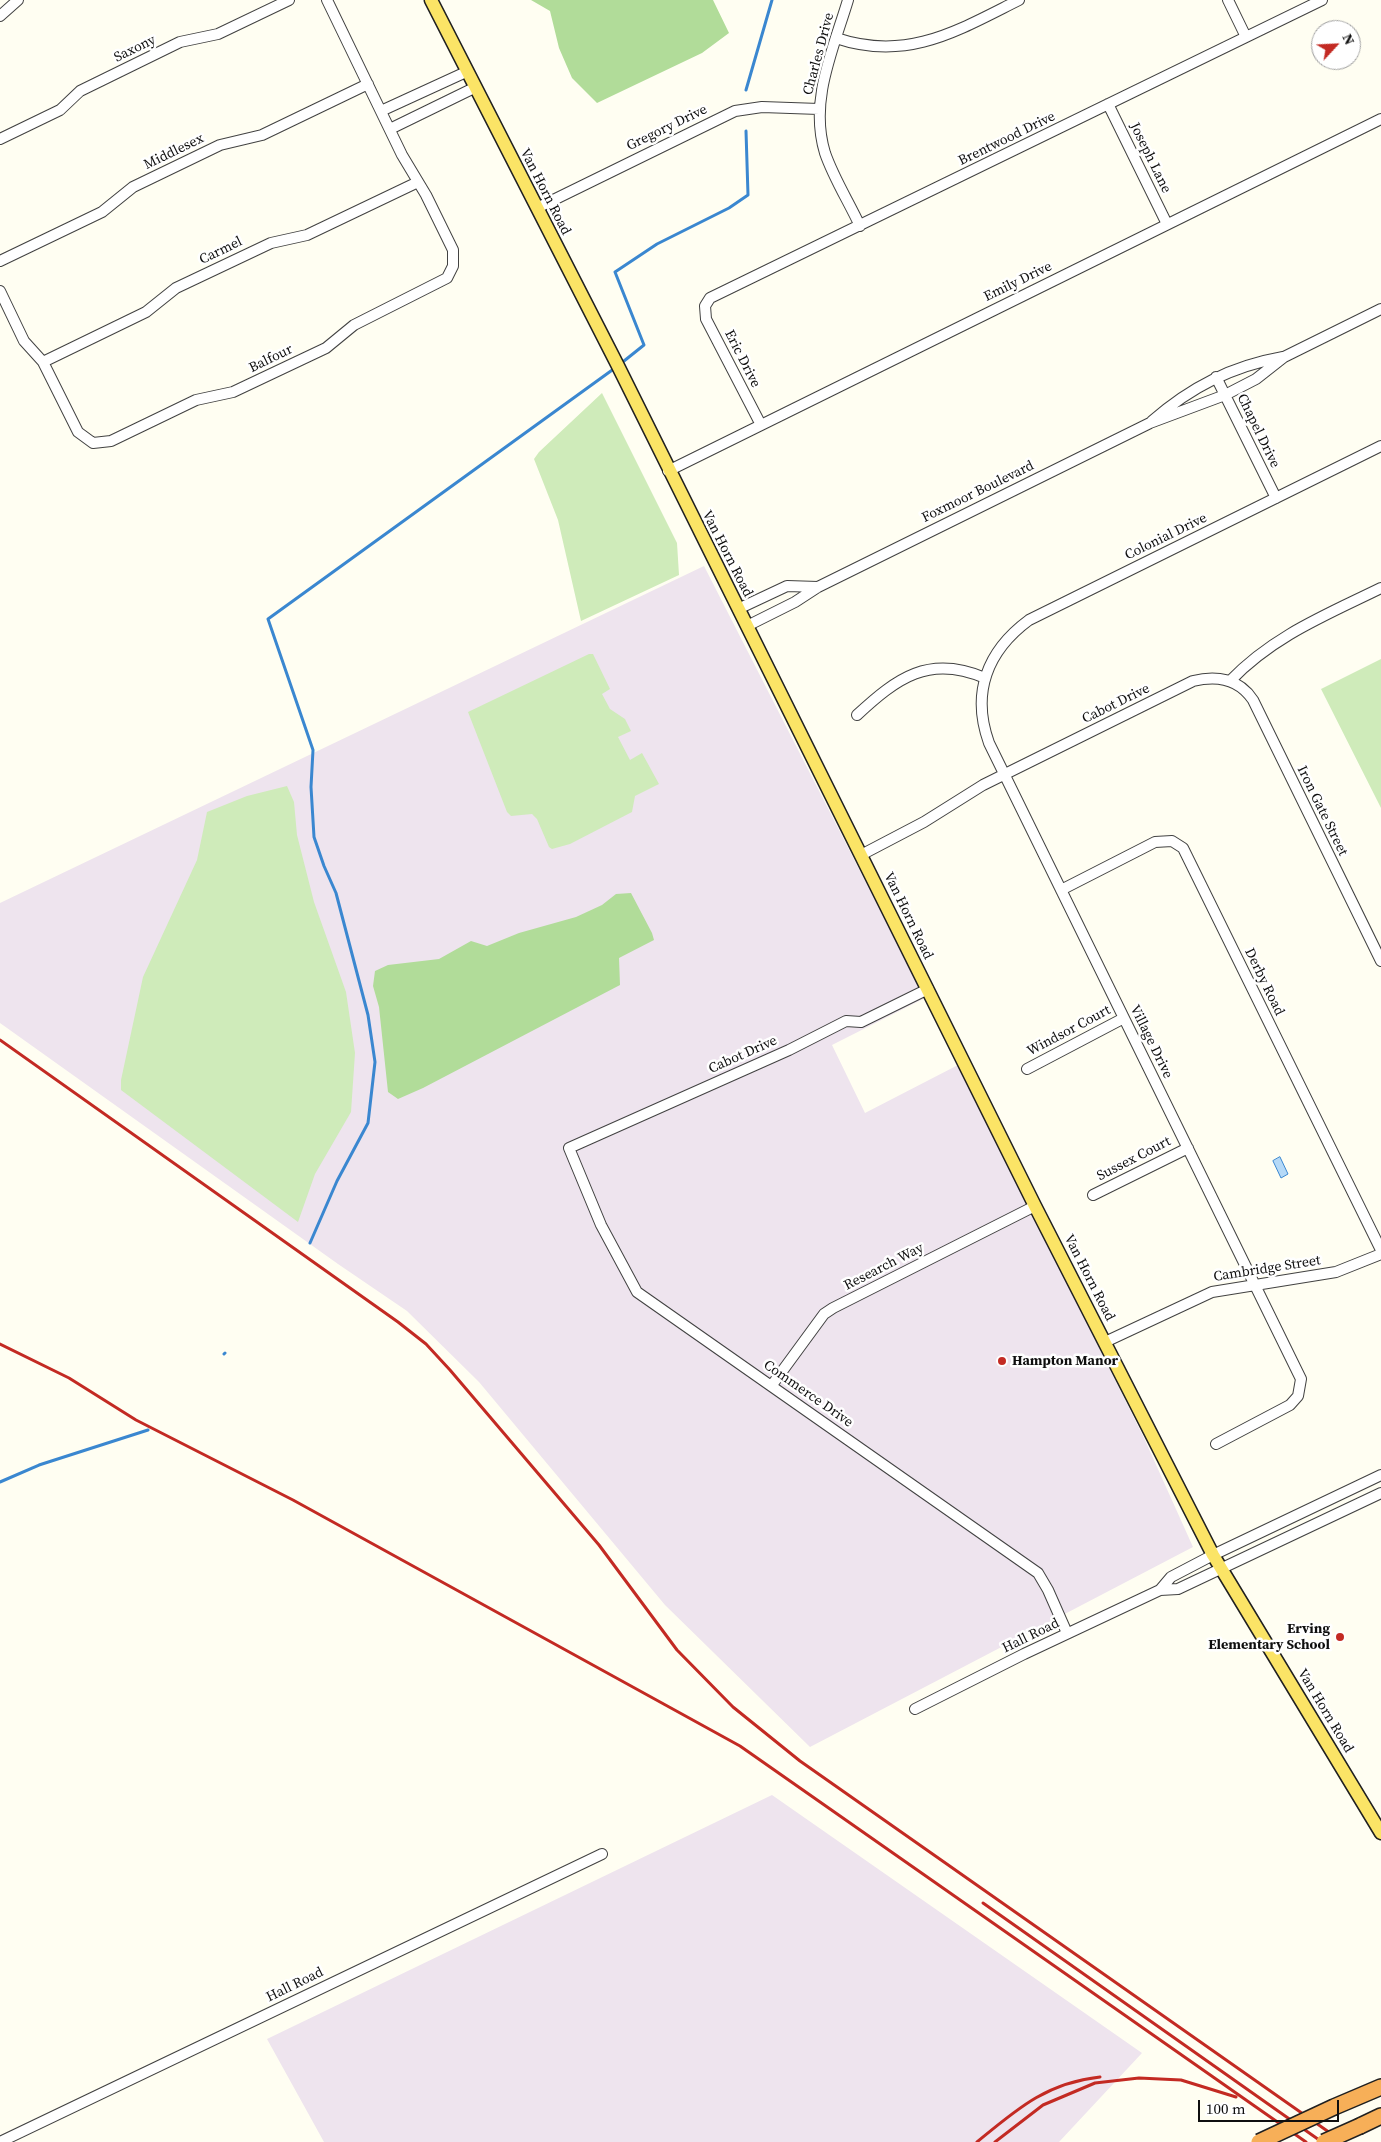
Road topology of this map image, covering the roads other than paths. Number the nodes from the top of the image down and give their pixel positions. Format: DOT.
graph roads {
  1 [pos="18,0"];
  2 [pos="289,0"];
  3 [pos="327,0"];
  4 [pos="431,0"];
  5 [pos="848,0"];
  6 [pos="1019,0"];
  7 [pos="1228,0"];
  8 [pos="1322,0"];
  9 [pos="0,16"];
  10 [pos="1246,37"];
  11 [pos="836,38"];
  12 [pos="466,72"];
  13 [pos="368,84"];
  14 [pos="474,88"];
  15 [pos="1108,104"];
  16 [pos="819,109"];
  17 [pos="381,111"];
  18 [pos="1381,119"];
  19 [pos="390,129"];
  20 [pos="0,139"];
  21 [pos="418,182"];
  22 [pos="537,208"];
  23 [pos="1167,224"];
  24 [pos="860,226"];
  25 [pos="0,260"];
  26 [pos="0,291"];
  27 [pos="706,303"];
  28 [pos="1381,309"];
  29 [pos="1284,357"];
  30 [pos="43,362"];
  31 [pos="1216,377"];
  32 [pos="1225,395"];
  33 [pos="1150,423"];
  34 [pos="761,426"];
  35 [pos="1381,446"];
  36 [pos="668,471"];
  37 [pos="1276,498"];
  38 [pos="818,587"];
  39 [pos="1381,588"];
  40 [pos="738,609"];
  41 [pos="746,626"];
  42 [pos="985,678"];
  43 [pos="1230,681"];
  44 [pos="856,715"];
  45 [pos="1004,774"];
  46 [pos="861,855"];
  47 [pos="1061,890"];
  48 [pos="1381,961"];
  49 [pos="928,989"];
  50 [pos="1124,1018"];
  51 [pos="1027,1069"];
  52 [pos="569,1148"];
  53 [pos="1188,1148"];
  54 [pos="1093,1196"];
  55 [pos="1035,1206"];
  56 [pos="1381,1250"];
  57 [pos="1381,1254"];
  58 [pos="1255,1284"];
  59 [pos="1105,1342"];
  60 [pos="772,1385"];
  61 [pos="1216,1444"];
  62 [pos="1381,1475"];
  63 [pos="1381,1493"];
  64 [pos="1213,1555"];
  65 [pos="1221,1569"];
  66 [pos="1160,1590"];
  67 [pos="1067,1633"];
  68 [pos="915,1709"];
  69 [pos="1381,1833"];
  70 [pos="602,1854"];
  71 [pos="1381,2087"];
  72 [pos="1381,2116"];
  73 [pos="0,2142"];
  74 [pos="1259,2142"];
  75 [pos="1324,2142"];
  1 -- 9 [label="street"];
  2 -- 20 [label="street, Saxony"];
  3 -- 13 [label="street, Balfour"];
  4 -- 12 [label="main road, Van Horn Road"];
  5 -- 11 [label="street, Charles Drive"];
  6 -- 11 [label="street"];
  7 -- 10 [label="street"];
  8 -- 10 [label="street, Brentwood Drive"];
  10 -- 15 [label="street, Brentwood Drive"];
  11 -- 16 [label="street, Charles Drive"];
  12 -- 14 [label="main road, Van Horn Road"];
  12 -- 17 [label="street"];
  13 -- 17 [label="street, Balfour"];
  13 -- 25 [label="street, Middlesex"];
  14 -- 19 [label="street"];
  14 -- 22 [label="main road, Van Horn Road"];
  15 -- 23 [label="street, Joseph Lane"];
  15 -- 24 [label="street, Brentwood Drive"];
  16 -- 22 [label="street, Gregory Drive"];
  16 -- 24 [label="street, Charles Drive"];
  17 -- 19 [label="street, Balfour"];
  18 -- 23 [label="street, Emily Drive"];
  19 -- 21 [label="street, Balfour"];
  21 -- 30 [label="street, Carmel"];
  21 -- 30 [label="street, Balfour"];
  22 -- 36 [label="main road, Van Horn Road"];
  23 -- 34 [label="street, Emily Drive"];
  24 -- 27 [label="street, Brentwood Drive"];
  26 -- 30 [label="street, Balfour"];
  27 -- 34 [label="street, Eric Drive"];
  28 -- 29 [label="street, Foxmoor Boulevard"];
  29 -- 31 [label="street, Foxmoor Boulevard"];
  29 -- 32 [label="street, Foxmoor Boulevard"];
  31 -- 32 [label="street, Chapel Drive"];
  31 -- 33 [label="street, Foxmoor Boulevard"];
  32 -- 33 [label="street, Foxmoor Boulevard"];
  32 -- 37 [label="street, Chapel Drive"];
  33 -- 38 [label="street, Foxmoor Boulevard"];
  34 -- 36 [label="street, Emily Drive"];
  35 -- 37 [label="street, Colonial Drive"];
  36 -- 40 [label="main road, Van Horn Road"];
  37 -- 42 [label="street, Colonial Drive"];
  38 -- 40 [label="street, Foxmoor Boulevard"];
  38 -- 41 [label="street, Foxmoor Boulevard"];
  39 -- 43 [label="street"];
  40 -- 41 [label="main road, Van Horn Road"];
  41 -- 46 [label="main road, Van Horn Road"];
  42 -- 44 [label="street"];
  42 -- 45 [label="street, Village Drive"];
  43 -- 45 [label="street, Cabot Drive"];
  43 -- 48 [label="street, Iron Gate Street"];
  45 -- 46 [label="street, Cabot Drive"];
  45 -- 47 [label="street, Village Drive"];
  46 -- 49 [label="main road, Van Horn Road"];
  47 -- 50 [label="street, Village Drive"];
  47 -- 56 [label="street, Derby Road"];
  49 -- 52 [label="street, Cabot Drive"];
  49 -- 55 [label="main road, Van Horn Road"];
  50 -- 51 [label="street, Windsor Court"];
  50 -- 53 [label="street, Village Drive"];
  52 -- 60 [label="street, Commerce Drive"];
  53 -- 54 [label="street, Sussex Court"];
  53 -- 58 [label="street, Village Drive"];
  55 -- 59 [label="main road, Van Horn Road"];
  55 -- 60 [label="street, Research Way"];
  57 -- 58 [label="street, Cambridge Street"];
  58 -- 59 [label="street, Cambridge Street"];
  58 -- 61 [label="street, Village Drive"];
  59 -- 64 [label="main road, Van Horn Road"];
  60 -- 67 [label="street, Commerce Drive"];
  62 -- 64 [label="street, Hall Road"];
  63 -- 65 [label="street, Hall Road"];
  64 -- 65 [label="main road, Van Horn Road"];
  64 -- 66 [label="street, Hall Road"];
  65 -- 66 [label="street, Hall Road"];
  65 -- 69 [label="main road, Van Horn Road"];
  66 -- 67 [label="street, Hall Road"];
  67 -- 68 [label="street, Hall Road"];
  70 -- 73 [label="street, Hall Road"];
  71 -- 74 [label="highway, bridge"];
  72 -- 75 [label="highway, bridge"];
}
